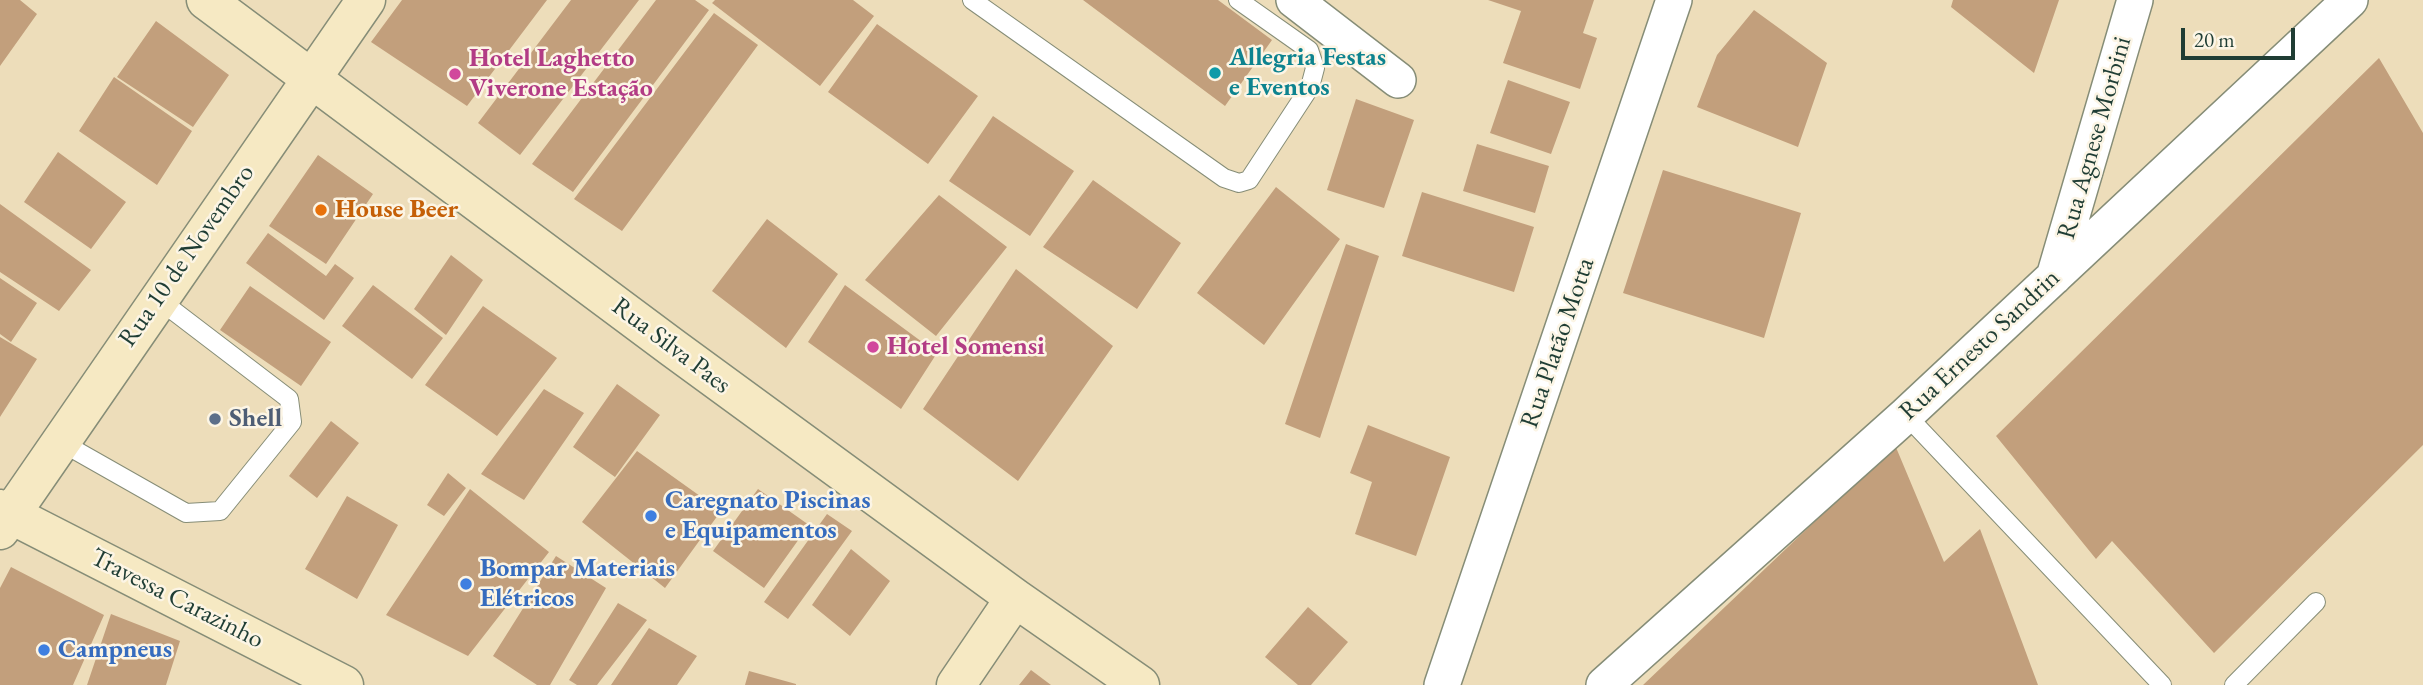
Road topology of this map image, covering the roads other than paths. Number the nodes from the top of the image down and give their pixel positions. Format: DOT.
graph roads {
  1 [pos="206,0"];
  2 [pos="366,0"];
  3 [pos="972,0"];
  4 [pos="1238,0"];
  5 [pos="1294,0"];
  6 [pos="1674,0"];
  7 [pos="2135,0"];
  8 [pos="2350,0"];
  9 [pos="312,77"];
  10 [pos="1398,80"];
  11 [pos="2054,277"];
  12 [pos="158,299"];
  13 [pos="1906,415"];
  14 [pos="59,441"];
  15 [pos="3,518"];
  16 [pos="1015,598"];
  17 [pos="2316,603"];
  18 [pos="344,685"];
  19 [pos="956,685"];
  20 [pos="1140,685"];
  21 [pos="1443,685"];
  22 [pos="1604,685"];
  23 [pos="2162,685"];
  24 [pos="2234,685"];
  1 -- 9 [label="main road, Rua Silva Paes"];
  2 -- 9 [label="main road, Rua 10 de Novembro"];
  3 -- 4 [label="lane"];
  5 -- 10 [label="street"];
  6 -- 21 [label="street, Rua Platão Motta"];
  7 -- 11 [label="street, Rua Agnese Morbini"];
  8 -- 11 [label="street, Rua Ernesto Sandrin"];
  9 -- 12 [label="main road, Rua 10 de Novembro"];
  9 -- 16 [label="main road, Rua Silva Paes"];
  11 -- 13 [label="street, Rua Ernesto Sandrin"];
  12 -- 14 [label="main road, Rua 10 de Novembro"];
  12 -- 14 [label="lane"];
  13 -- 22 [label="street, Rua Ernesto Sandrin"];
  13 -- 23 [label="lane"];
  14 -- 15 [label="main road, Rua 10 de Novembro"];
  15 -- 18 [label="main road, Travessa Carazinho"];
  16 -- 19 [label="main road"];
  16 -- 20 [label="main road, Rua Silva Paes"];
  17 -- 24 [label="lane"];
}
